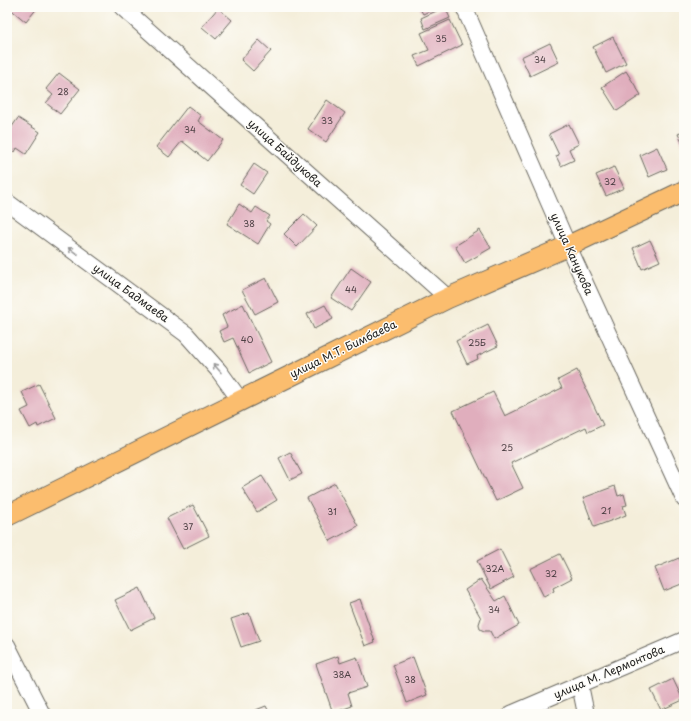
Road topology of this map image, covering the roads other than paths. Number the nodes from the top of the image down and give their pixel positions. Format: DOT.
graph roads {
  1 [pos="122,7"];
  2 [pos="464,7"];
  3 [pos="684,191"];
  4 [pos="7,202"];
  5 [pos="568,246"];
  6 [pos="448,298"];
  7 [pos="240,400"];
  8 [pos="684,499"];
  9 [pos="7,516"];
  10 [pos="684,640"];
  11 [pos="7,645"];
  12 [pos="580,685"];
  13 [pos="42,714"];
  14 [pos="511,714"];
  15 [pos="586,714"];
  1 -- 6 [label="street, улица Байдукова"];
  2 -- 5 [label="street, улица Канукова"];
  3 -- 5 [label="main road, улица М.Т. Бимбаева"];
  7 -- 4 [label="street, улица Бадмаева, one-way"];
  5 -- 6 [label="main road, улица М.Т. Бимбаева"];
  5 -- 8 [label="street, улица Канукова"];
  6 -- 7 [label="main road, улица М.Т. Бимбаева"];
  7 -- 9 [label="main road, улица М.Т. Бимбаева"];
  10 -- 12 [label="street, улица М. Лермонтова"];
  11 -- 13 [label="street"];
  12 -- 14 [label="street, улица М. Лермонтова"];
  12 -- 15 [label="street"];
}
